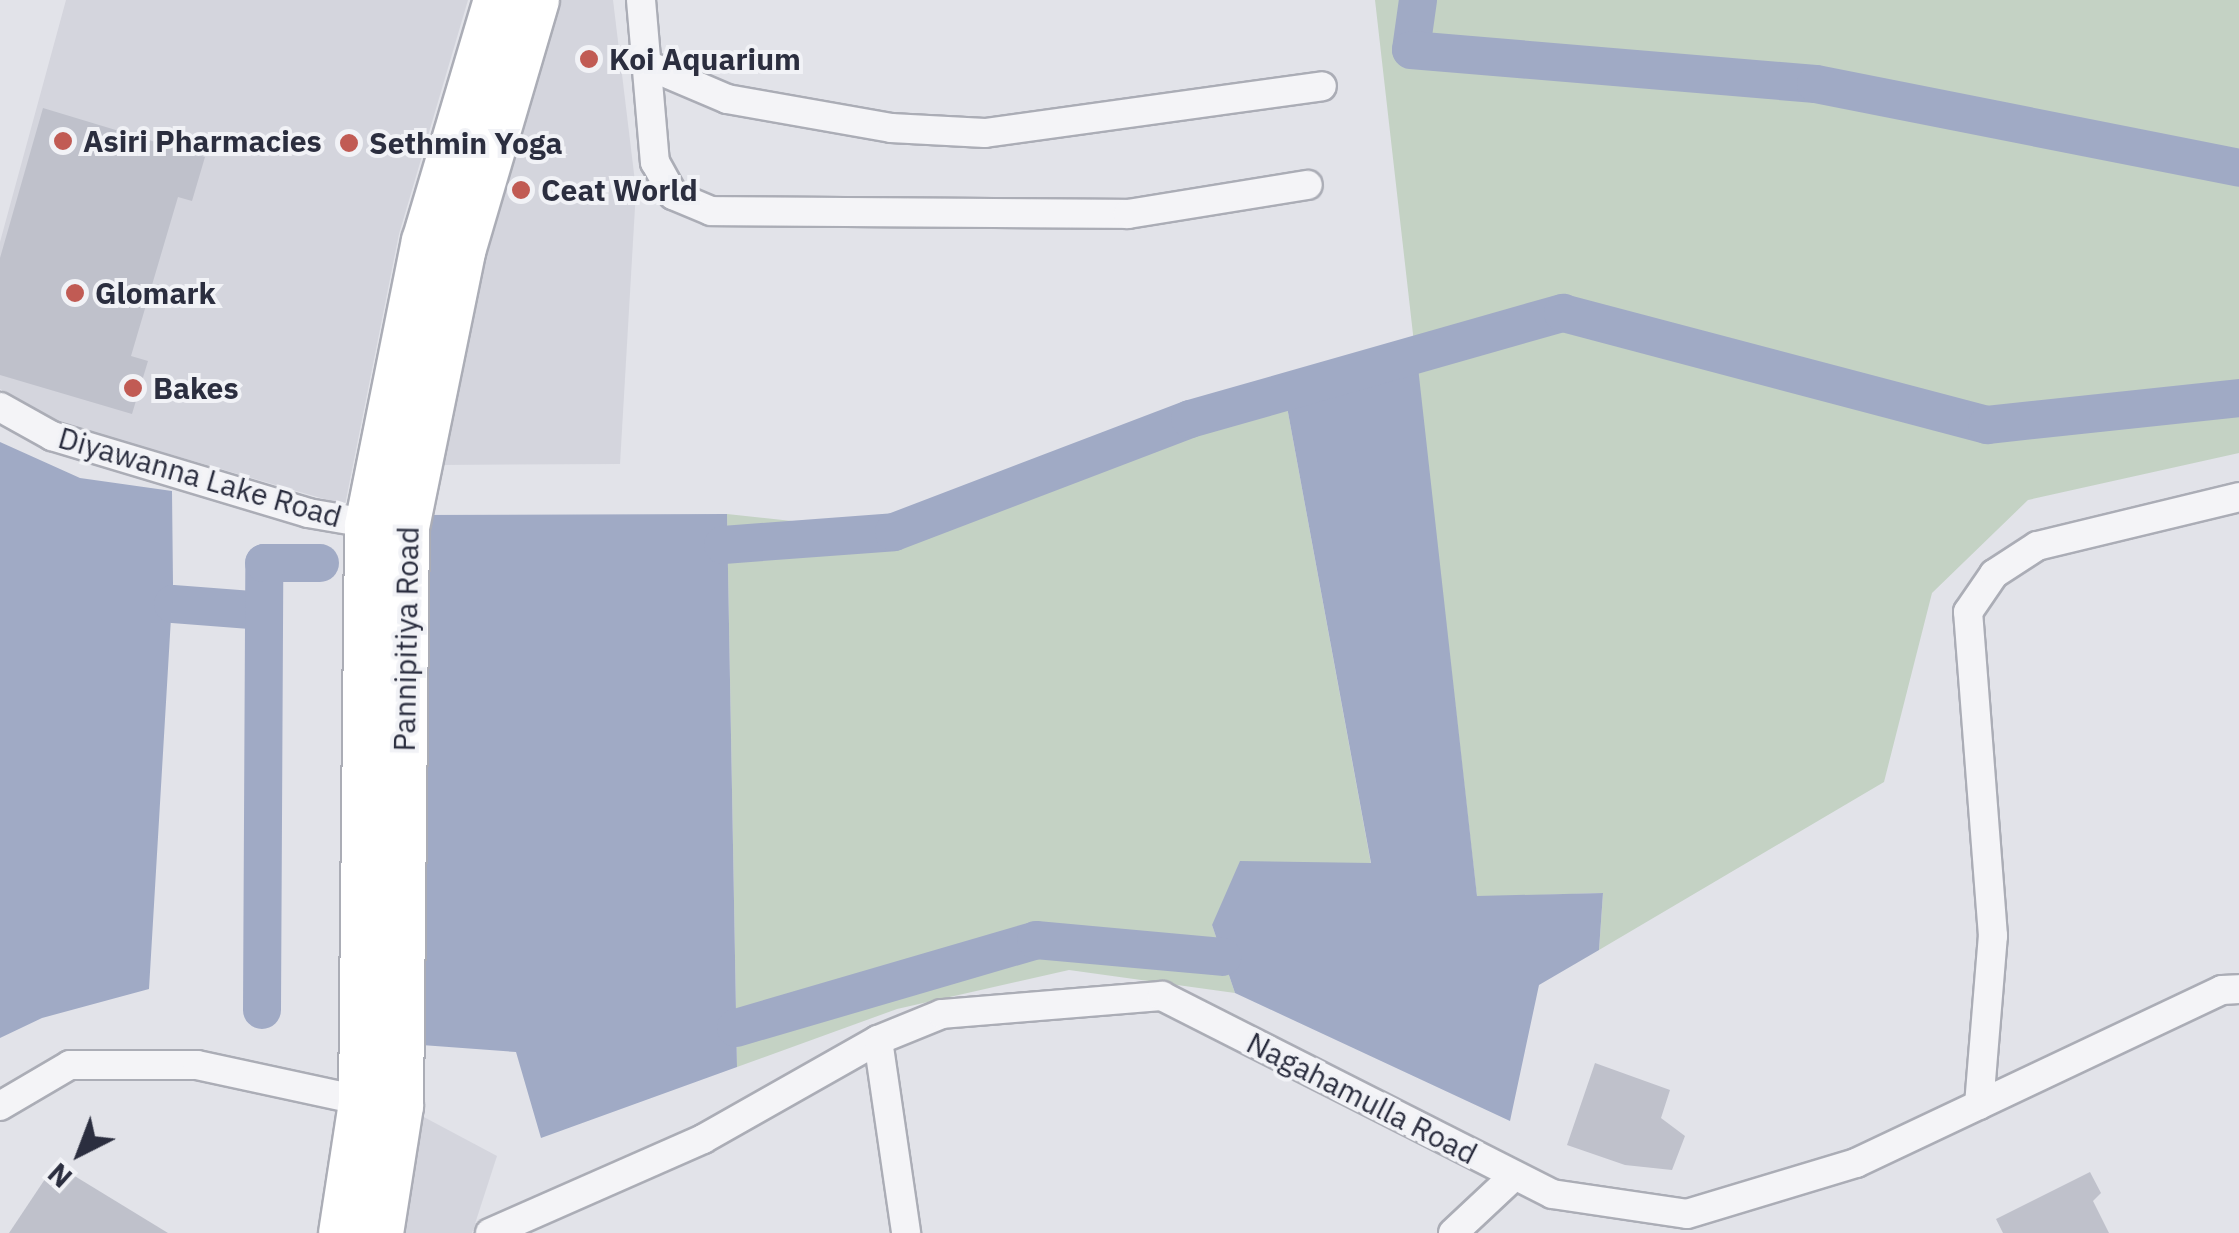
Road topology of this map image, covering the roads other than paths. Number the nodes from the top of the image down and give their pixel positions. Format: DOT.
graph roads {
  1 [pos="496,0"];
  2 [pos="536,0"];
  3 [pos="641,0"];
  4 [pos="645,64"];
  5 [pos="1322,86"];
  6 [pos="1308,186"];
  7 [pos="0,406"];
  8 [pos="2239,497"];
  9 [pos="386,526"];
  10 [pos="2239,989"];
  11 [pos="878,1040"];
  12 [pos="380,1104"];
  13 [pos="1979,1105"];
  14 [pos="0,1106"];
  15 [pos="1514,1176"];
  16 [pos="1692,1223"];
  17 [pos="341,1233"];
  18 [pos="380,1233"];
  19 [pos="490,1233"];
  20 [pos="906,1233"];
  21 [pos="1453,1233"];
  1 -- 9 [label="main road, Pannipitiya Road"];
  2 -- 9 [label="main road, Pannipitiya Road"];
  3 -- 4 [label="street"];
  4 -- 5 [label="street"];
  4 -- 6 [label="street"];
  7 -- 9 [label="street, Diyawanna Lake Road"];
  8 -- 13 [label="street"];
  9 -- 12 [label="main road, Pannipitiya Road"];
  10 -- 13 [label="street, Nagahamulla Road"];
  11 -- 15 [label="street, Nagahamulla Road"];
  11 -- 19 [label="street, Nagahamulla Road"];
  11 -- 20 [label="street"];
  12 -- 14 [label="street"];
  12 -- 17 [label="main road, Pannipitiya Road"];
  12 -- 18 [label="main road, Pannipitiya Road"];
  13 -- 16 [label="street, Nagahamulla Road"];
  15 -- 16 [label="street, Nagahamulla Road"];
  15 -- 21 [label="street"];
}
